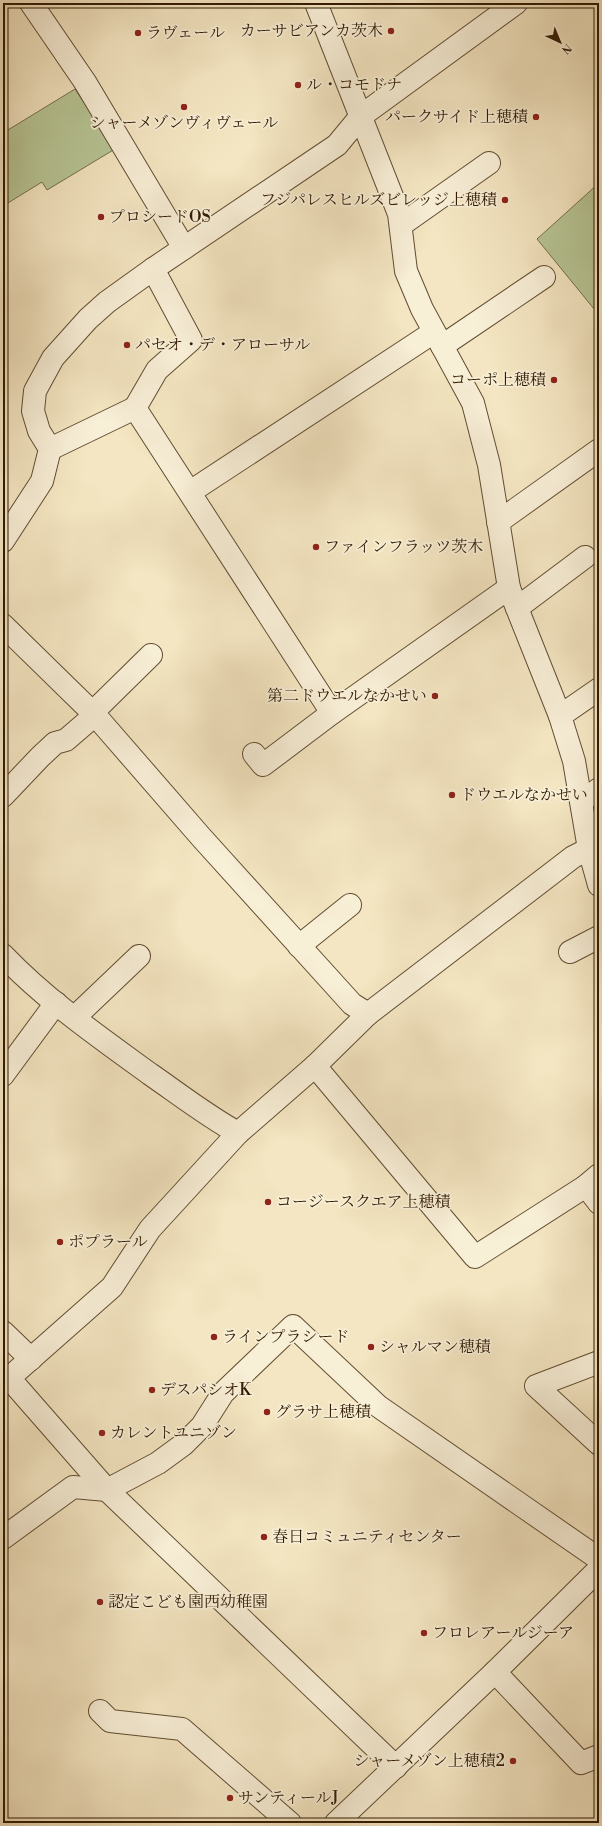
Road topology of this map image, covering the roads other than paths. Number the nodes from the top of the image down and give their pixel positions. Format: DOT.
graph roads {
  1 [pos="31,3"];
  2 [pos="316,3"];
  3 [pos="516,3"];
  4 [pos="361,116"];
  5 [pos="489,164"];
  6 [pos="401,225"];
  7 [pos="184,248"];
  8 [pos="153,269"];
  9 [pos="544,277"];
  10 [pos="438,339"];
  11 [pos="135,408"];
  12 [pos="50,449"];
  13 [pos="599,450"];
  14 [pos="190,492"];
  15 [pos="498,522"];
  16 [pos="3,541"];
  17 [pos="585,557"];
  18 [pos="513,598"];
  19 [pos="3,625"];
  20 [pos="151,655"];
  21 [pos="599,690"];
  22 [pos="94,713"];
  23 [pos="332,713"];
  24 [pos="560,716"];
  25 [pos="254,754"];
  26 [pos="590,795"];
  27 [pos="3,796"];
  28 [pos="589,849"];
  29 [pos="599,885"];
  30 [pos="350,905"];
  31 [pos="599,937"];
  32 [pos="299,946"];
  33 [pos="570,952"];
  34 [pos="3,955"];
  35 [pos="140,956"];
  36 [pos="56,1003"];
  37 [pos="368,1014"];
  38 [pos="75,1017"];
  39 [pos="315,1066"];
  40 [pos="3,1075"];
  41 [pos="238,1133"];
  42 [pos="593,1181"];
  43 [pos="599,1204"];
  44 [pos="3,1332"];
  45 [pos="31,1359"];
  46 [pos="599,1362"];
  47 [pos="599,1444"];
  48 [pos="107,1490"];
  49 [pos="3,1538"];
  50 [pos="599,1559"];
  51 [pos="599,1569"];
  52 [pos="494,1672"];
  53 [pos="100,1711"];
  54 [pos="599,1756"];
  55 [pos="396,1767"];
  56 [pos="290,1823"];
  57 [pos="336,1823"];
  1 -- 7 [label="street"];
  2 -- 4 [label="street"];
  3 -- 4 [label="street"];
  4 -- 6 [label="street"];
  4 -- 7 [label="street"];
  5 -- 6 [label="street"];
  6 -- 10 [label="street"];
  7 -- 8 [label="street"];
  8 -- 11 [label="street"];
  8 -- 12 [label="street"];
  9 -- 10 [label="street"];
  10 -- 14 [label="street"];
  10 -- 15 [label="street"];
  11 -- 12 [label="street"];
  11 -- 14 [label="street"];
  12 -- 16 [label="street"];
  13 -- 15 [label="street"];
  14 -- 23 [label="street"];
  15 -- 18 [label="street"];
  17 -- 18 [label="street"];
  18 -- 23 [label="street"];
  18 -- 24 [label="street"];
  19 -- 22 [label="street"];
  20 -- 22 [label="street"];
  21 -- 24 [label="street"];
  22 -- 27 [label="street"];
  22 -- 32 [label="street"];
  23 -- 25 [label="street"];
  24 -- 26 [label="street"];
  26 -- 28 [label="street"];
  28 -- 29 [label="street"];
  28 -- 37 [label="street"];
  30 -- 32 [label="street"];
  31 -- 33 [label="street"];
  32 -- 37 [label="street"];
  34 -- 36 [label="street"];
  35 -- 38 [label="street"];
  36 -- 38 [label="street"];
  36 -- 40 [label="street"];
  37 -- 39 [label="street"];
  38 -- 41 [label="street"];
  39 -- 41 [label="street"];
  39 -- 42 [label="street"];
  41 -- 45 [label="street"];
  42 -- 43 [label="street"];
  44 -- 45 [label="street"];
  45 -- 48 [label="street"];
  46 -- 47 [label="street"];
  48 -- 49 [label="street"];
  48 -- 50 [label="street"];
  48 -- 55 [label="street"];
  51 -- 52 [label="street"];
  52 -- 54 [label="street"];
  52 -- 55 [label="street"];
  53 -- 56 [label="street"];
  55 -- 57 [label="street"];
}
